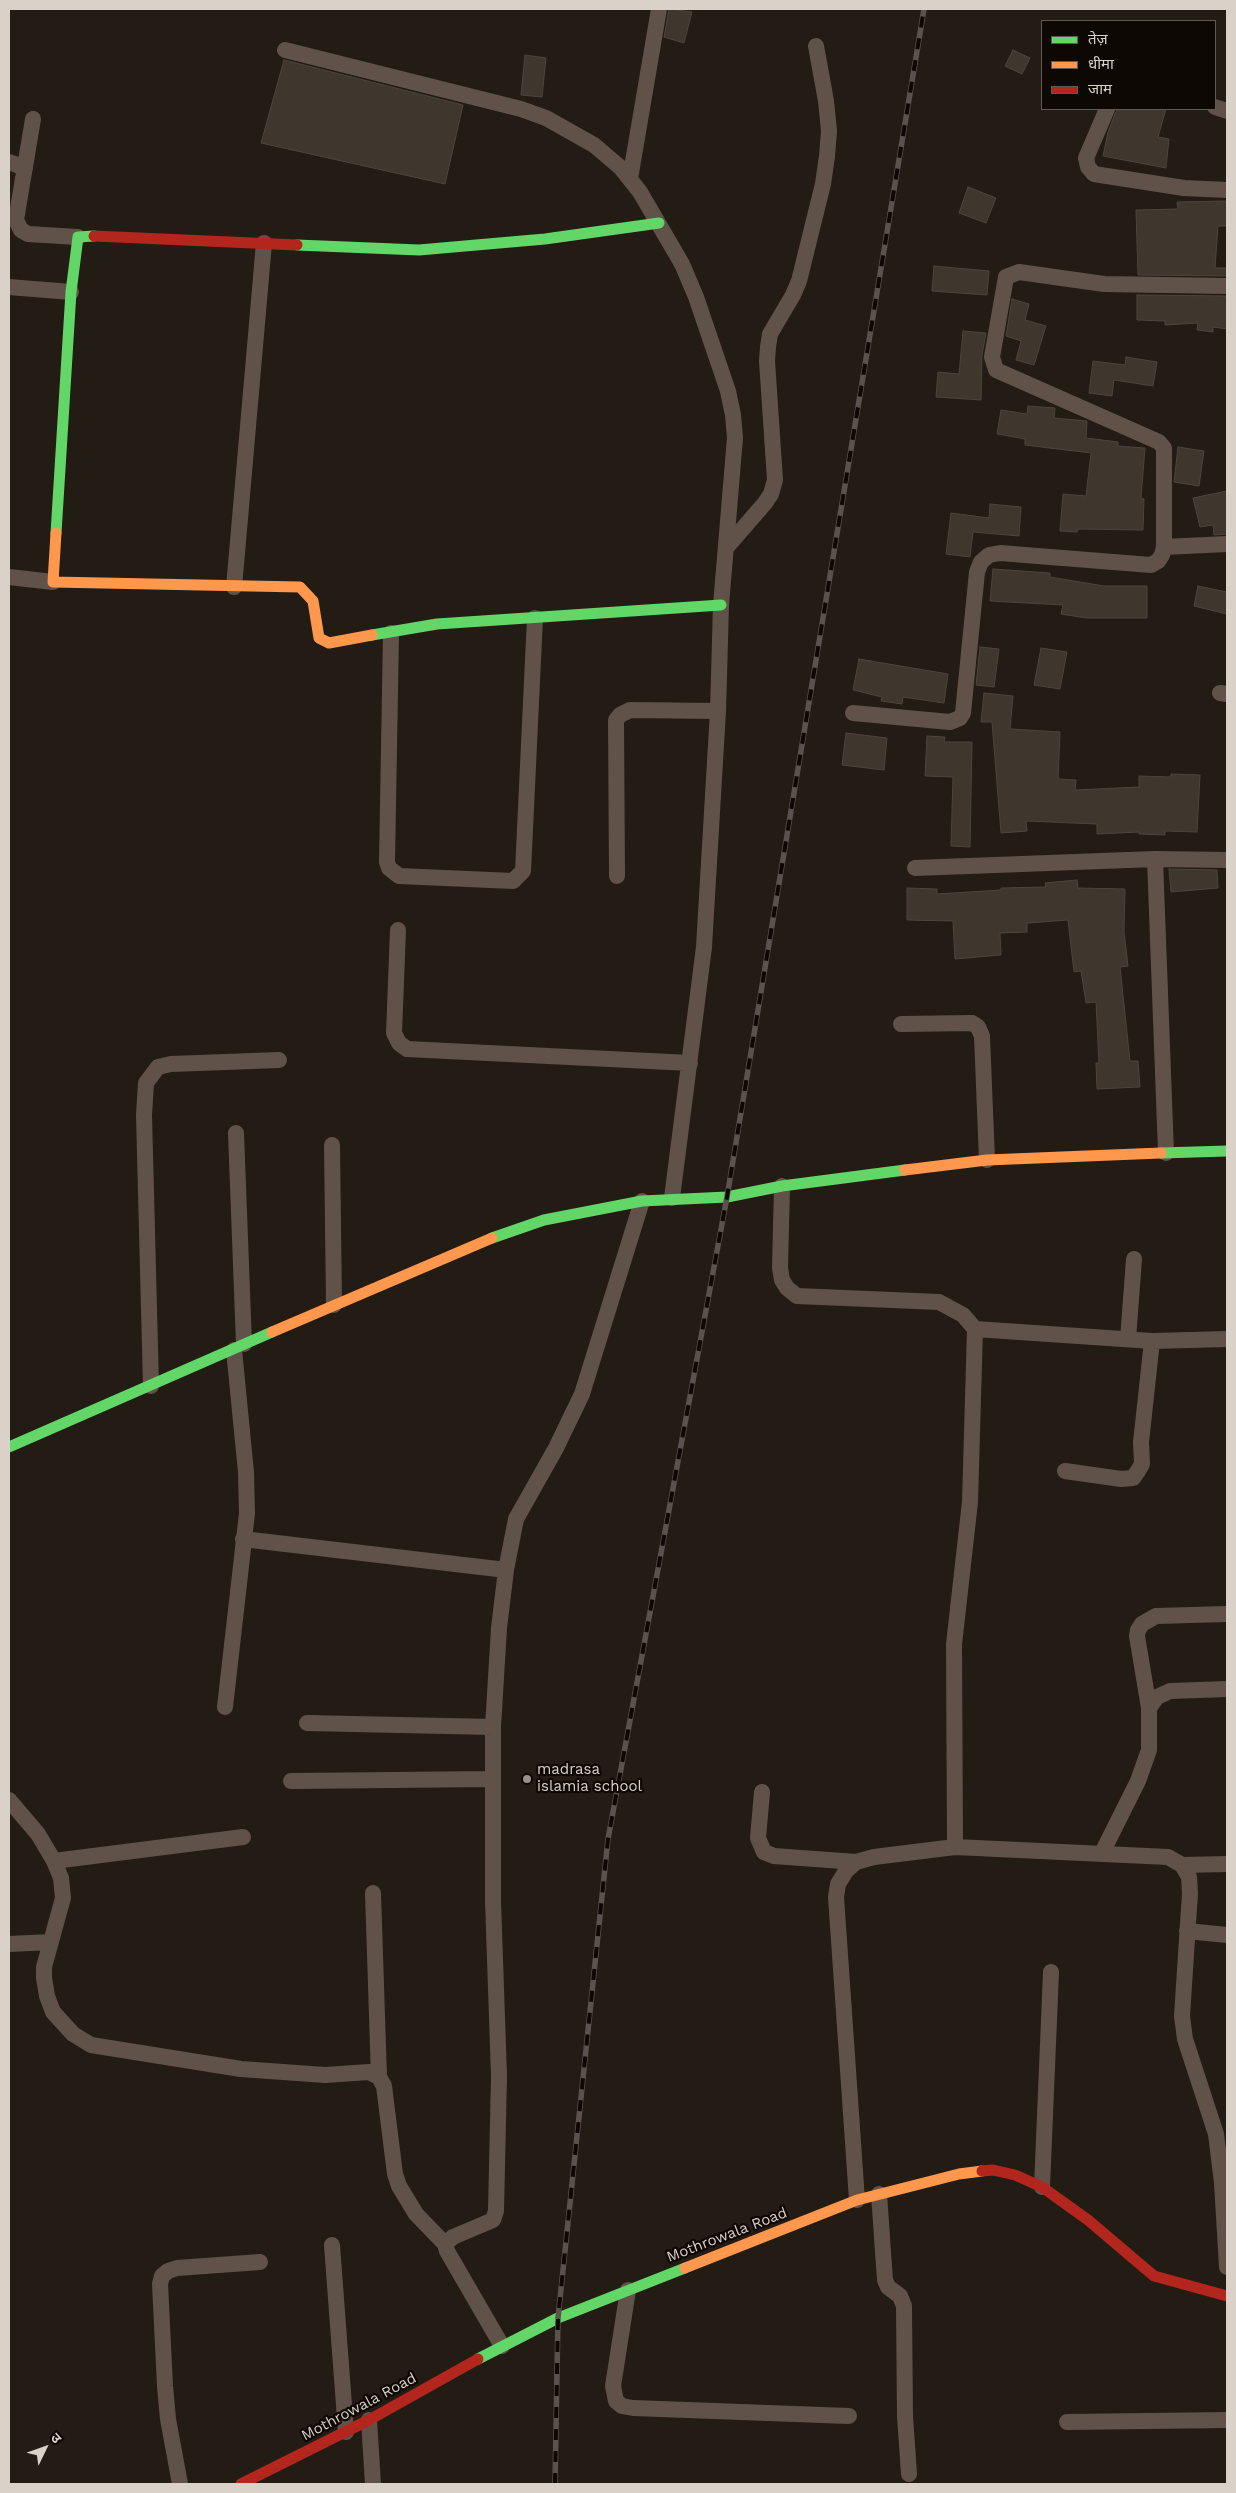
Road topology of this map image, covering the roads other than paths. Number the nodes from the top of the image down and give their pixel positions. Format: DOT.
graph roads {
  1 [pos="659,9"];
  2 [pos="816,46"];
  3 [pos="285,50"];
  4 [pos="1108,110"];
  5 [pos="33,120"];
  6 [pos="9,162"];
  7 [pos="25,168"];
  8 [pos="630,179"];
  9 [pos="1227,190"];
  10 [pos="659,223"];
  11 [pos="78,237"];
  12 [pos="264,243"];
  13 [pos="1227,286"];
  14 [pos="9,287"];
  15 [pos="71,292"];
  16 [pos="1227,544"];
  17 [pos="1164,547"];
  18 [pos="726,548"];
  19 [pos="9,577"];
  20 [pos="54,582"];
  21 [pos="234,587"];
  22 [pos="721,605"];
  23 [pos="536,618"];
  24 [pos="392,633"];
  25 [pos="718,711"];
  26 [pos="853,713"];
  27 [pos="1156,859"];
  28 [pos="1227,860"];
  29 [pos="915,868"];
  30 [pos="617,876"];
  31 [pos="398,930"];
  32 [pos="901,1024"];
  33 [pos="278,1060"];
  34 [pos="690,1064"];
  35 [pos="236,1133"];
  36 [pos="332,1145"];
  37 [pos="1227,1151"];
  38 [pos="1166,1153"];
  39 [pos="987,1160"];
  40 [pos="782,1186"];
  41 [pos="672,1198"];
  42 [pos="642,1201"];
  43 [pos="1134,1259"];
  44 [pos="334,1305"];
  45 [pos="975,1329"];
  46 [pos="1128,1339"];
  47 [pos="1227,1339"];
  48 [pos="1152,1341"];
  49 [pos="239,1347"];
  50 [pos="151,1386"];
  51 [pos="9,1447"];
  52 [pos="1065,1471"];
  53 [pos="243,1539"];
  54 [pos="506,1570"];
  55 [pos="1227,1614"];
  56 [pos="1227,1689"];
  57 [pos="225,1707"];
  58 [pos="1149,1708"];
  59 [pos="307,1723"];
  60 [pos="493,1727"];
  61 [pos="493,1779"];
  62 [pos="290,1782"];
  63 [pos="762,1792"];
  64 [pos="9,1800"];
  65 [pos="243,1838"];
  66 [pos="955,1847"];
  67 [pos="1102,1853"];
  68 [pos="54,1861"];
  69 [pos="856,1862"];
  70 [pos="1227,1864"];
  71 [pos="1182,1865"];
  72 [pos="373,1893"];
  73 [pos="1187,1931"];
  74 [pos="1227,1935"];
  75 [pos="51,1942"];
  76 [pos="9,1944"];
  77 [pos="1051,1972"];
  78 [pos="379,2077"];
  79 [pos="1224,2158"];
  80 [pos="1042,2187"];
  81 [pos="879,2194"];
  82 [pos="857,2200"];
  83 [pos="445,2244"];
  84 [pos="332,2245"];
  85 [pos="260,2262"];
  86 [pos="1227,2267"];
  87 [pos="628,2290"];
  88 [pos="1227,2296"];
  89 [pos="502,2346"];
  90 [pos="849,2416"];
  91 [pos="369,2420"];
  92 [pos="1227,2420"];
  93 [pos="1067,2422"];
  94 [pos="346,2432"];
  95 [pos="908,2474"];
  96 [pos="180,2484"];
  97 [pos="241,2484"];
  98 [pos="373,2484"];
  1 -- 8 [label="street"];
  2 -- 18 [label="street"];
  3 -- 8 [label="street"];
  4 -- 9 [label="street"];
  5 -- 7 [label="street"];
  6 -- 7 [label="street"];
  7 -- 11 [label="street"];
  8 -- 10 [label="street"];
  10 -- 12 [label="street"];
  10 -- 18 [label="street"];
  11 -- 12 [label="street"];
  11 -- 15 [label="street"];
  12 -- 21 [label="street"];
  13 -- 17 [label="street"];
  14 -- 15 [label="street"];
  15 -- 20 [label="street"];
  16 -- 17 [label="street"];
  17 -- 26 [label="street"];
  18 -- 22 [label="street"];
  19 -- 20 [label="street"];
  20 -- 21 [label="street"];
  21 -- 24 [label="street"];
  22 -- 23 [label="street"];
  22 -- 25 [label="street"];
  23 -- 24 [label="street"];
  23 -- 24 [label="street"];
  25 -- 30 [label="street"];
  25 -- 34 [label="street"];
  27 -- 28 [label="street"];
  27 -- 29 [label="street"];
  27 -- 38 [label="street"];
  31 -- 34 [label="street"];
  32 -- 39 [label="street"];
  33 -- 50 [label="street"];
  34 -- 41 [label="street"];
  35 -- 49 [label="street"];
  36 -- 44 [label="street"];
  37 -- 38 [label="street"];
  38 -- 39 [label="street"];
  39 -- 40 [label="street"];
  40 -- 41 [label="street"];
  40 -- 45 [label="street"];
  41 -- 42 [label="street"];
  42 -- 44 [label="street"];
  42 -- 54 [label="street"];
  43 -- 46 [label="street"];
  44 -- 49 [label="street"];
  45 -- 46 [label="street"];
  45 -- 66 [label="street"];
  46 -- 48 [label="street"];
  47 -- 48 [label="street"];
  48 -- 52 [label="street"];
  49 -- 50 [label="street"];
  49 -- 53 [label="street"];
  50 -- 51 [label="street"];
  53 -- 54 [label="street"];
  53 -- 57 [label="street"];
  54 -- 60 [label="street"];
  55 -- 58 [label="street"];
  56 -- 58 [label="street"];
  58 -- 67 [label="street"];
  59 -- 60 [label="street"];
  60 -- 61 [label="street"];
  61 -- 62 [label="street"];
  61 -- 83 [label="street"];
  63 -- 69 [label="street"];
  64 -- 68 [label="street"];
  65 -- 68 [label="street"];
  66 -- 67 [label="street"];
  66 -- 69 [label="street"];
  67 -- 71 [label="street"];
  68 -- 75 [label="street"];
  69 -- 82 [label="street"];
  70 -- 71 [label="street"];
  71 -- 73 [label="street"];
  72 -- 78 [label="street"];
  73 -- 74 [label="street"];
  73 -- 79 [label="street"];
  75 -- 76 [label="street"];
  75 -- 78 [label="street"];
  77 -- 80 [label="street"];
  78 -- 83 [label="street"];
  79 -- 86 [label="street"];
  80 -- 81 [label="street, Mothrowala Road"];
  80 -- 88 [label="street, Mothrowala Road"];
  81 -- 82 [label="street, Mothrowala Road"];
  81 -- 95 [label="street"];
  82 -- 87 [label="street, Mothrowala Road"];
  83 -- 89 [label="street"];
  84 -- 94 [label="street"];
  85 -- 96 [label="street"];
  87 -- 89 [label="street, Mothrowala Road"];
  87 -- 90 [label="street"];
  89 -- 91 [label="street, Mothrowala Road"];
  91 -- 94 [label="street, Mothrowala Road"];
  91 -- 98 [label="street"];
  92 -- 93 [label="street"];
  94 -- 97 [label="street, Mothrowala Road"];
}
